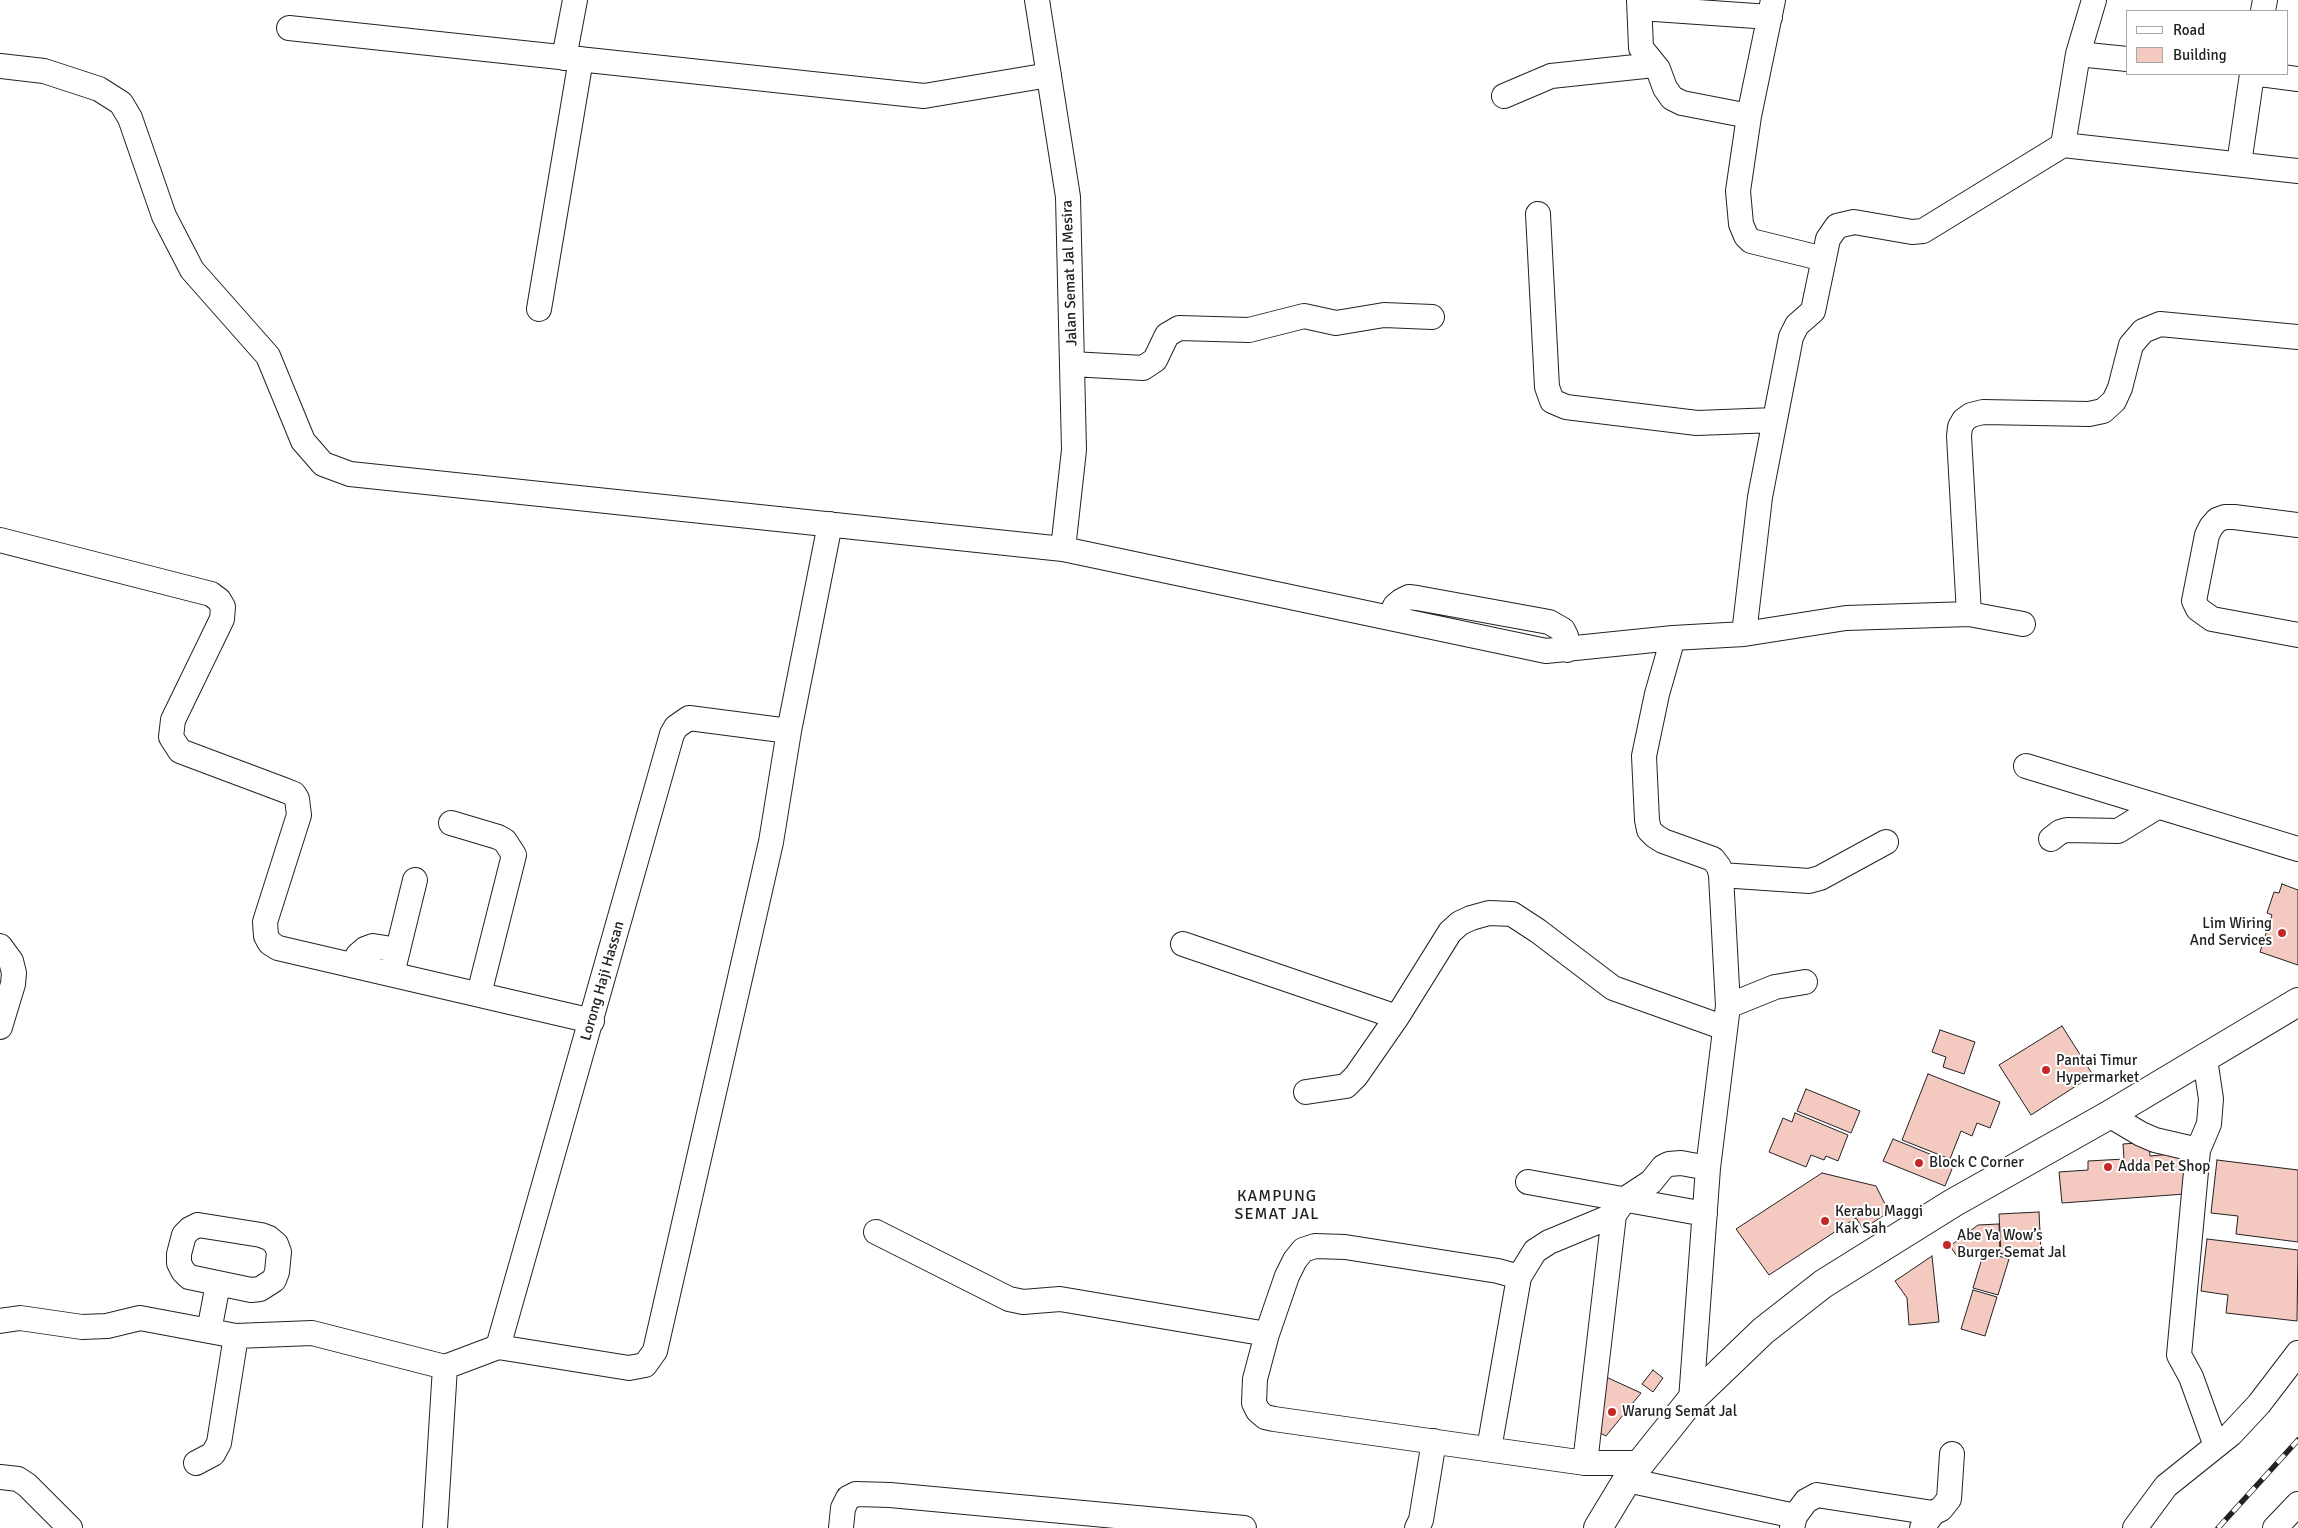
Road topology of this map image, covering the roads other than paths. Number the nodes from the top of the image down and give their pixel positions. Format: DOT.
graph roads {
  1 [pos="575,0"];
  2 [pos="1037,0"];
  3 [pos="2094,0"];
  4 [pos="1640,4"];
  5 [pos="1772,8"];
  6 [pos="289,28"];
  7 [pos="2078,54"];
  8 [pos="573,58"];
  9 [pos="2126,59"];
  10 [pos="1654,65"];
  11 [pos="0,66"];
  12 [pos="1049,74"];
  13 [pos="2252,75"];
  14 [pos="2268,75"];
  15 [pos="2298,79"];
  16 [pos="1504,96"];
  17 [pos="1749,116"];
  18 [pos="2063,145"];
  19 [pos="2239,164"];
  20 [pos="2298,171"];
  21 [pos="1538,214"];
  22 [pos="1824,259"];
  23 [pos="539,309"];
  24 [pos="1432,318"];
  25 [pos="2298,337"];
  26 [pos="1072,364"];
  27 [pos="1775,420"];
  28 [pos="830,524"];
  29 [pos="2298,525"];
  30 [pos="0,540"];
  31 [pos="1063,548"];
  32 [pos="1969,614"];
  33 [pos="2022,624"];
  34 [pos="1744,634"];
  35 [pos="2298,635"];
  36 [pos="1673,638"];
  37 [pos="789,731"];
  38 [pos="2026,766"];
  39 [pos="2157,808"];
  40 [pos="451,823"];
  41 [pos="2051,840"];
  42 [pos="1886,842"];
  43 [pos="2298,849"];
  44 [pos="1721,875"];
  45 [pos="416,880"];
  46 [pos="1183,944"];
  47 [pos="0,946"];
  48 [pos="398,950"];
  49 [pos="354,965"];
  50 [pos="392,974"];
  51 [pos="1805,982"];
  52 [pos="479,994"];
  53 [pos="2298,1002"];
  54 [pos="1397,1017"];
  55 [pos="1727,1017"];
  56 [pos="592,1021"];
  57 [pos="0,1027"];
  58 [pos="2205,1059"];
  59 [pos="1306,1092"];
  60 [pos="2109,1115"];
  61 [pos="2198,1150"];
  62 [pos="1708,1168"];
  63 [pos="1528,1182"];
  64 [pos="1619,1207"];
  65 [pos="1706,1214"];
  66 [pos="876,1232"];
  67 [pos="1519,1277"];
  68 [pos="218,1284"];
  69 [pos="0,1321"];
  70 [pos="208,1331"];
  71 [pos="1267,1334"];
  72 [pos="236,1336"];
  73 [pos="498,1347"];
  74 [pos="2298,1352"];
  75 [pos="445,1366"];
  76 [pos="1691,1400"];
  77 [pos="1434,1441"];
  78 [pos="2216,1446"];
  79 [pos="1489,1449"];
  80 [pos="1952,1454"];
  81 [pos="196,1463"];
  82 [pos="1585,1463"];
  83 [pos="1633,1471"];
  84 [pos="0,1477"];
  85 [pos="2298,1504"];
  86 [pos="1927,1520"];
  87 [pos="1117,1522"];
  88 [pos="1793,1522"];
  89 [pos="70,1528"];
  90 [pos="435,1528"];
  91 [pos="840,1528"];
  92 [pos="1244,1528"];
  93 [pos="1417,1528"];
  94 [pos="1598,1528"];
  95 [pos="2135,1528"];
  96 [pos="2275,1528"];
  1 -- 8 [label="street"];
  2 -- 12 [label="street, Jalan Semat Jal Mesira"];
  3 -- 7 [label="street"];
  4 -- 5 [label="street"];
  4 -- 10 [label="street"];
  5 -- 17 [label="street"];
  6 -- 8 [label="street"];
  7 -- 9 [label="street"];
  7 -- 18 [label="street"];
  8 -- 12 [label="street"];
  8 -- 23 [label="street"];
  10 -- 16 [label="street"];
  10 -- 17 [label="street"];
  11 -- 28 [label="street"];
  12 -- 26 [label="street, Jalan Semat Jal Mesira"];
  13 -- 19 [label="street"];
  14 -- 15 [label="street"];
  17 -- 22 [label="street"];
  18 -- 19 [label="street"];
  18 -- 22 [label="street"];
  19 -- 20 [label="street"];
  21 -- 27 [label="street"];
  22 -- 27 [label="street"];
  24 -- 26 [label="street"];
  25 -- 32 [label="street"];
  26 -- 31 [label="street, Jalan Semat Jal Mesira"];
  27 -- 34 [label="street"];
  28 -- 31 [label="street"];
  28 -- 37 [label="street"];
  29 -- 35 [label="street"];
  30 -- 49 [label="street"];
  31 -- 36 [label="street"];
  32 -- 33 [label="street"];
  32 -- 34 [label="street"];
  34 -- 36 [label="street"];
  36 -- 44 [label="street"];
  37 -- 56 [label="street, Lorong Haji Hassan"];
  37 -- 73 [label="street"];
  38 -- 39 [label="street"];
  39 -- 41 [label="street"];
  39 -- 43 [label="street"];
  40 -- 52 [label="street"];
  42 -- 44 [label="street"];
  44 -- 55 [label="street"];
  45 -- 48 [label="street"];
  46 -- 54 [label="street"];
  47 -- 57 [label="street"];
  48 -- 49 [label="street"];
  48 -- 50 [label="street"];
  49 -- 50 [label="street"];
  50 -- 52 [label="street"];
  51 -- 55 [label="street"];
  52 -- 56 [label="street"];
  53 -- 58 [label="main road"];
  54 -- 55 [label="street"];
  54 -- 59 [label="street"];
  55 -- 62 [label="street"];
  56 -- 73 [label="street, Lorong Haji Hassan"];
  58 -- 60 [label="main road"];
  58 -- 61 [label="street"];
  60 -- 61 [label="street"];
  60 -- 76 [label="main road"];
  61 -- 78 [label="street"];
  62 -- 64 [label="street"];
  62 -- 65 [label="street"];
  63 -- 64 [label="street"];
  64 -- 65 [label="street"];
  64 -- 67 [label="street"];
  64 -- 82 [label="street"];
  65 -- 76 [label="street"];
  66 -- 71 [label="street"];
  67 -- 71 [label="street"];
  67 -- 79 [label="street"];
  68 -- 70 [label="street"];
  69 -- 70 [label="street"];
  70 -- 72 [label="street"];
  71 -- 77 [label="street"];
  72 -- 75 [label="street"];
  72 -- 81 [label="street"];
  73 -- 75 [label="street"];
  74 -- 78 [label="street"];
  75 -- 90 [label="street"];
  76 -- 83 [label="main road"];
  77 -- 79 [label="street"];
  77 -- 93 [label="street"];
  78 -- 95 [label="street"];
  79 -- 82 [label="street"];
  80 -- 86 [label="street"];
  82 -- 83 [label="street"];
  83 -- 88 [label="street"];
  83 -- 94 [label="main road"];
  84 -- 89 [label="street"];
  85 -- 96 [label="street"];
  86 -- 88 [label="street"];
  87 -- 91 [label="street"];
  87 -- 92 [label="street"];
}
